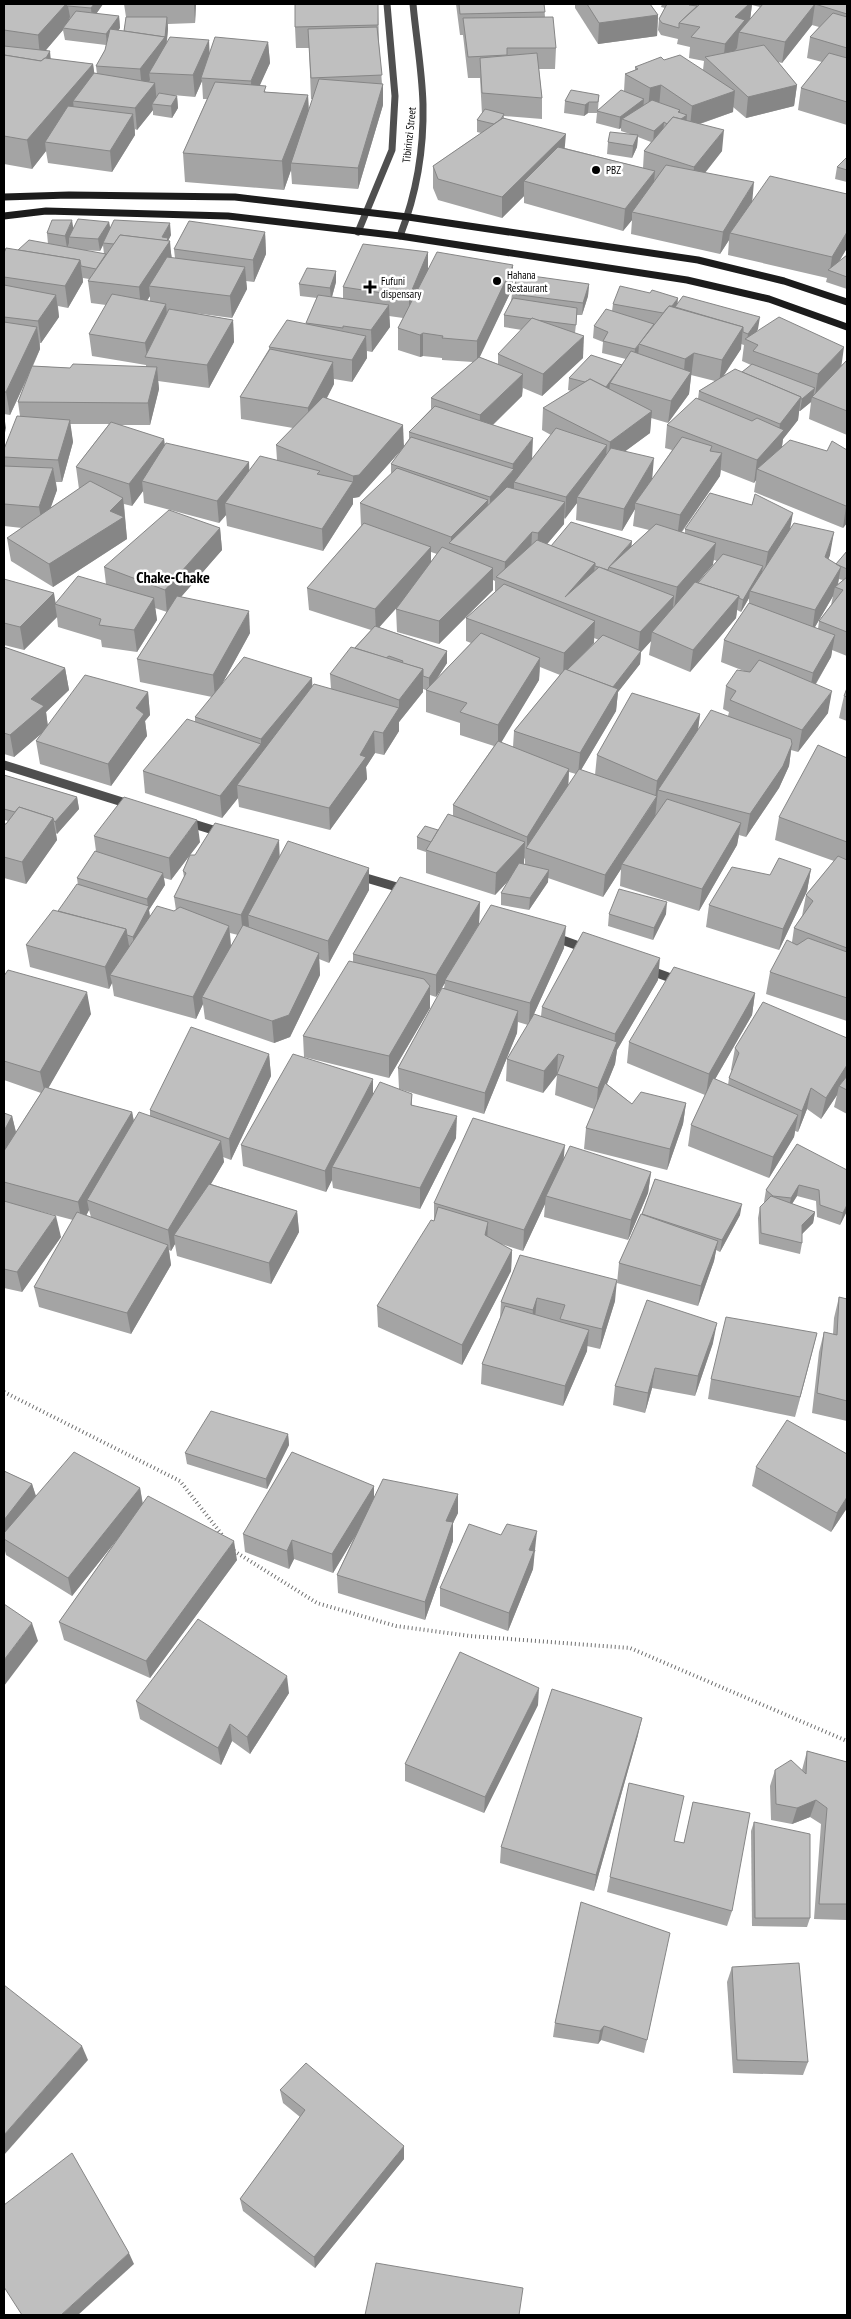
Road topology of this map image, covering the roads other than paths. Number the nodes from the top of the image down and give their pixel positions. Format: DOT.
graph roads {
  1 [pos="387,4"];
  2 [pos="413,4"];
  3 [pos="4,197"];
  4 [pos="368,212"];
  5 [pos="4,216"];
  6 [pos="408,217"];
  7 [pos="358,232"];
  8 [pos="400,236"];
  9 [pos="847,302"];
  10 [pos="847,327"];
  11 [pos="4,765"];
  12 [pos="137,806"];
  13 [pos="176,818"];
  14 [pos="233,836"];
  15 [pos="347,872"];
  16 [pos="414,893"];
  17 [pos="547,935"];
  18 [pos="593,951"];
  19 [pos="640,966"];
  20 [pos="686,984"];
  1 -- 4 [label="street, Tibirinzi Street"];
  2 -- 6 [label="street, Tibirinzi Street"];
  3 -- 4 [label="main road"];
  4 -- 6 [label="main road"];
  4 -- 7 [label="street, Tibirinzi Street"];
  5 -- 7 [label="main road"];
  6 -- 8 [label="street, Tibirinzi Street"];
  6 -- 9 [label="main road"];
  7 -- 8 [label="main road"];
  8 -- 10 [label="main road"];
  11 -- 12 [label="street"];
  13 -- 14 [label="street"];
  15 -- 16 [label="street"];
  17 -- 18 [label="street"];
  19 -- 20 [label="street"];
}
